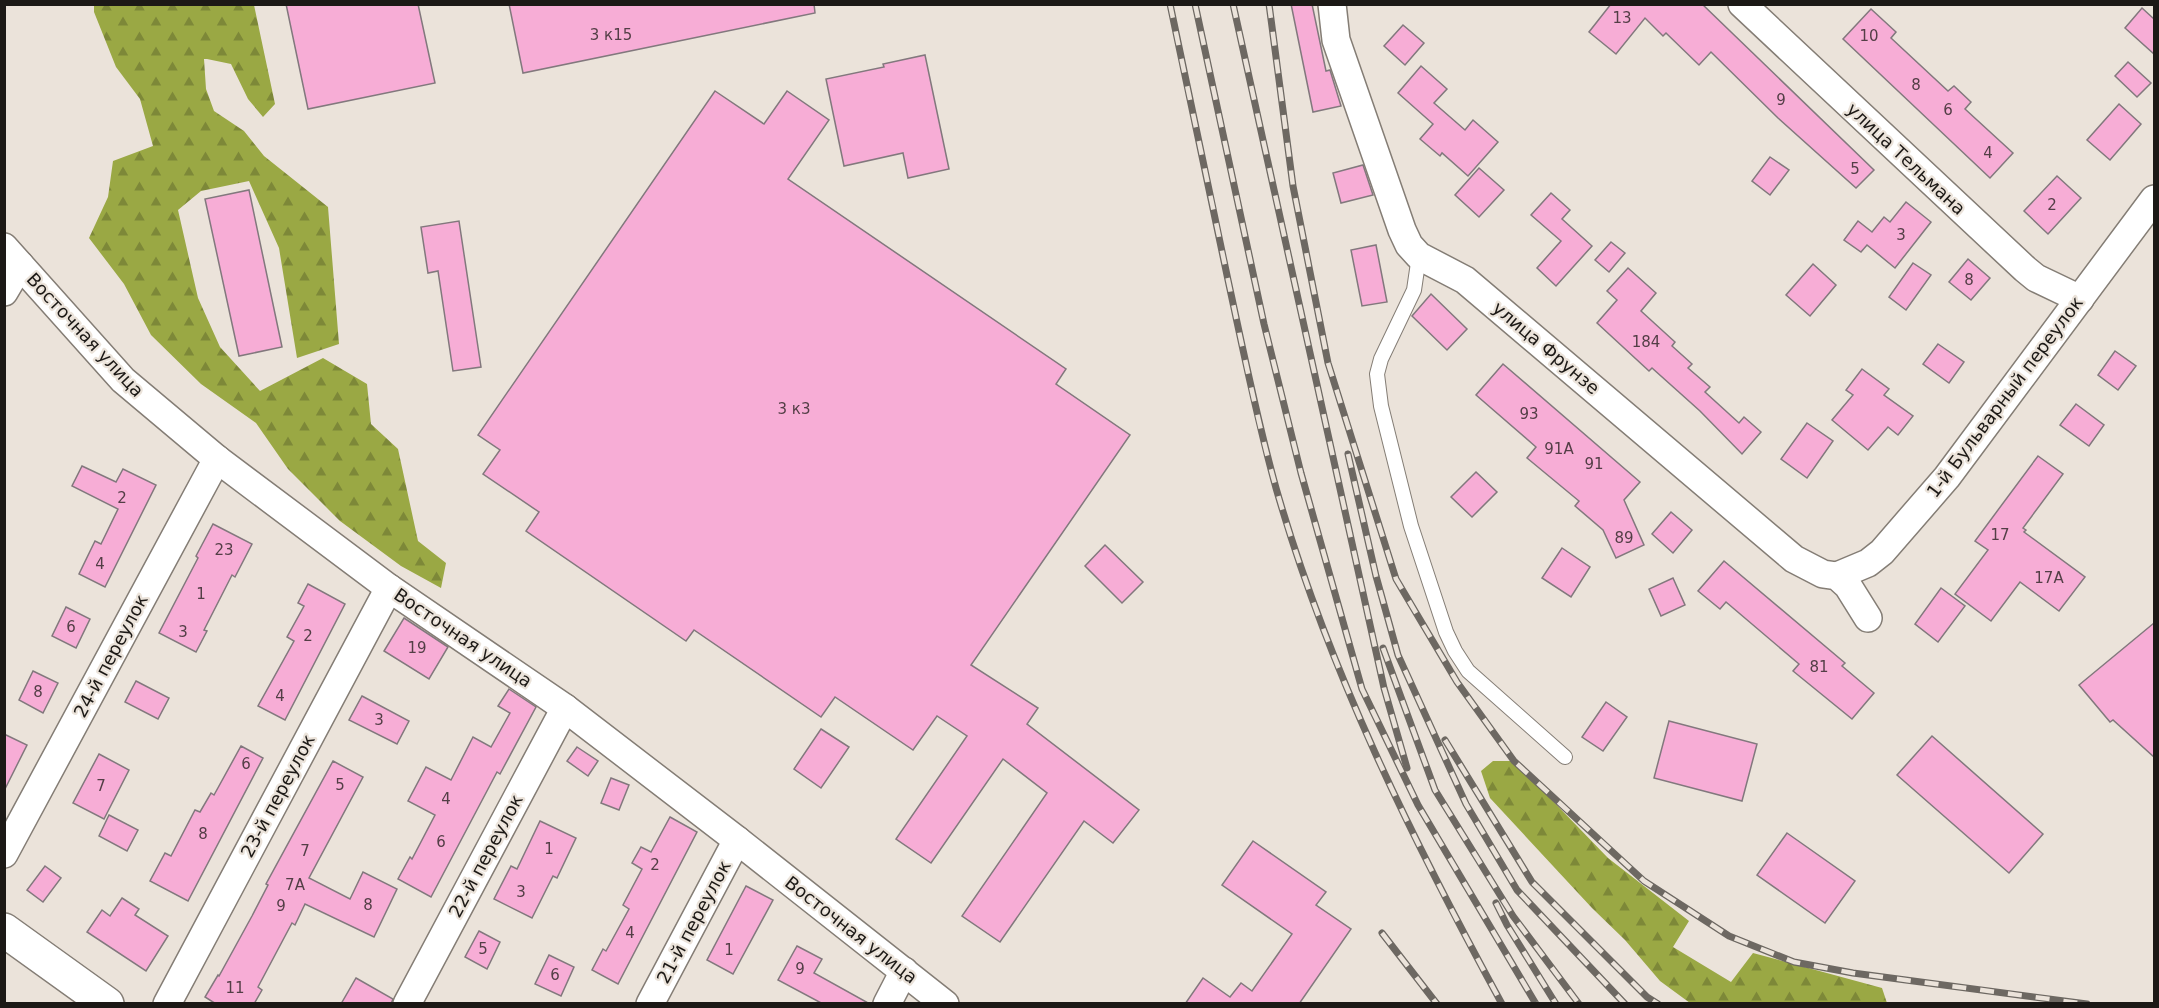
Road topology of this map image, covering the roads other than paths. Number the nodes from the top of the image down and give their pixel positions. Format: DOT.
graph roads {
  1 [pos="1332,4"];
  2 [pos="1742,4"];
  3 [pos="2154,198"];
  4 [pos="12,256"];
  5 [pos="1419,256"];
  6 [pos="4,292"];
  7 [pos="2080,299"];
  8 [pos="217,459"];
  9 [pos="1838,576"];
  10 [pos="389,588"];
  11 [pos="1868,618"];
  12 [pos="565,708"];
  13 [pos="1565,757"];
  14 [pos="737,840"];
  15 [pos="4,854"];
  16 [pos="4,930"];
  17 [pos="904,971"];
  18 [pos="106,1004"];
  19 [pos="167,1004"];
  20 [pos="407,1004"];
  21 [pos="650,1004"];
  22 [pos="887,1004"];
  23 [pos="945,1004"];
  1 -- 5 [label="street, улица Фрунзе"];
  2 -- 7 [label="street, улица Тельмана"];
  3 -- 7 [label="street, 1-й Бульварный переулок"];
  4 -- 6 [label="street"];
  4 -- 8 [label="street, Восточная улица"];
  5 -- 9 [label="street, улица Фрунзе"];
  5 -- 13 [label="lane"];
  7 -- 9 [label="street, 1-й Бульварный переулок"];
  8 -- 10 [label="street, Восточная улица"];
  8 -- 15 [label="street, 24-й переулок"];
  9 -- 11 [label="street"];
  10 -- 12 [label="street, Восточная улица"];
  10 -- 19 [label="street, 23-й переулок"];
  12 -- 14 [label="street, Восточная улица"];
  12 -- 20 [label="street, 22-й переулок"];
  14 -- 17 [label="street, Восточная улица"];
  14 -- 21 [label="street, 21-й переулок"];
  16 -- 18 [label="street"];
  17 -- 22 [label="street"];
  17 -- 23 [label="street, Восточная улица"];
}
